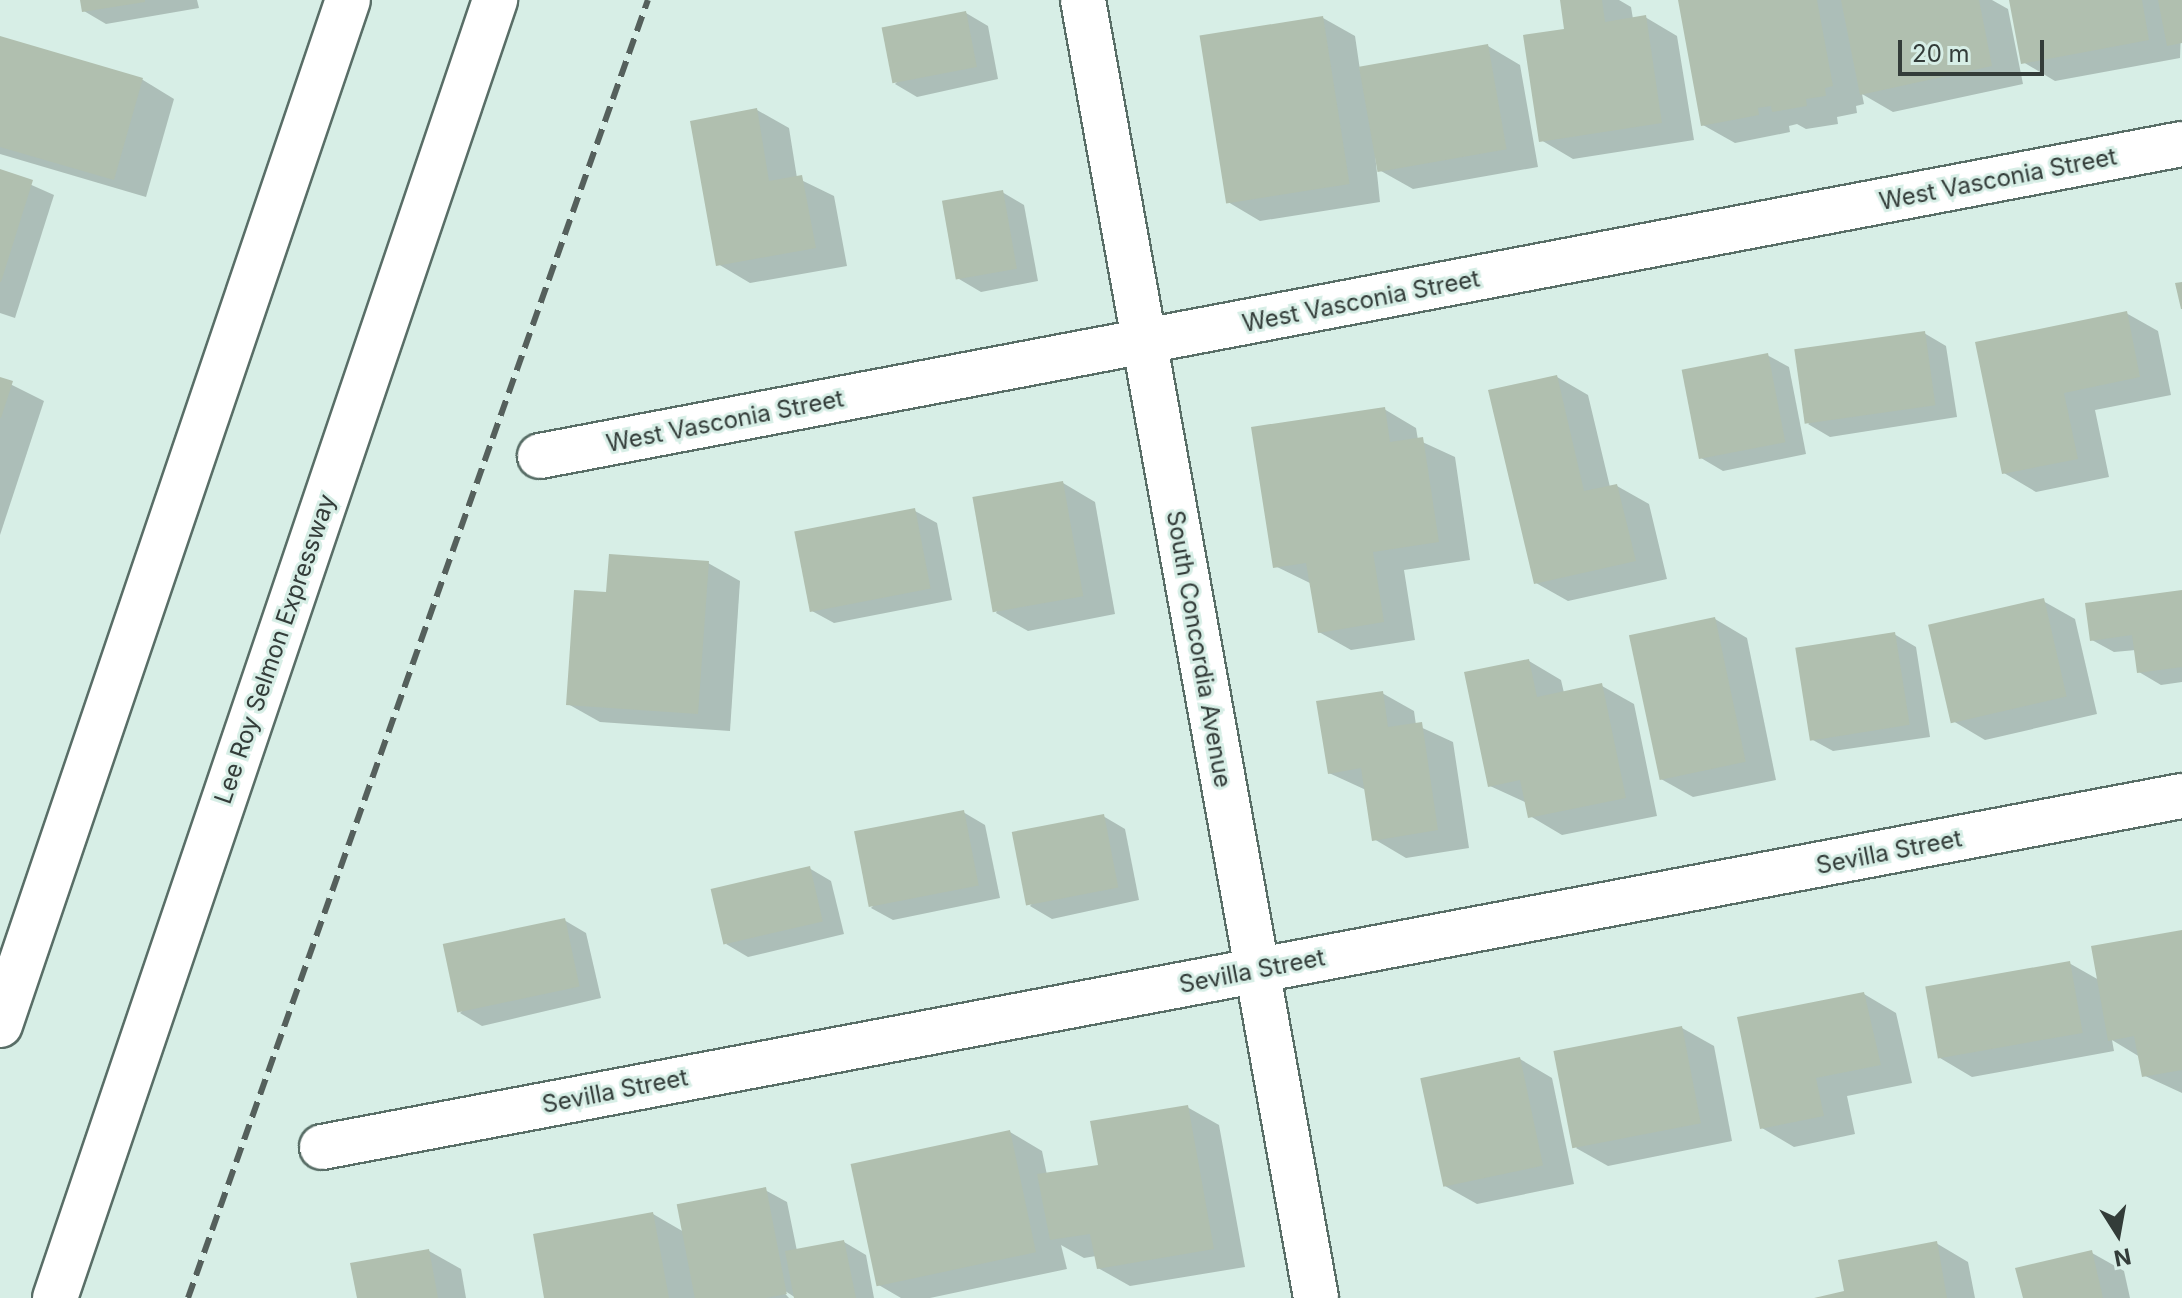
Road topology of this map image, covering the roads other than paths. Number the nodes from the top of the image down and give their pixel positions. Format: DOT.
graph roads {
  1 [pos="348,0"];
  2 [pos="1083,0"];
  3 [pos="496,6"];
  4 [pos="2182,144"];
  5 [pos="1144,343"];
  6 [pos="540,456"];
  7 [pos="2182,796"];
  8 [pos="1257,970"];
  9 [pos="0,1025"];
  10 [pos="322,1147"];
  11 [pos="55,1298"];
  12 [pos="1316,1298"];
  1 -- 9 [label="main road"];
  2 -- 5 [label="main road, South Concordia Avenue"];
  3 -- 11 [label="main road, Lee Roy Selmon Expressway"];
  4 -- 5 [label="main road, West Vasconia Street"];
  5 -- 6 [label="main road, West Vasconia Street"];
  5 -- 8 [label="main road, South Concordia Avenue"];
  7 -- 8 [label="main road, Sevilla Street"];
  8 -- 10 [label="main road, Sevilla Street"];
  8 -- 12 [label="main road, South Concordia Avenue"];
}
